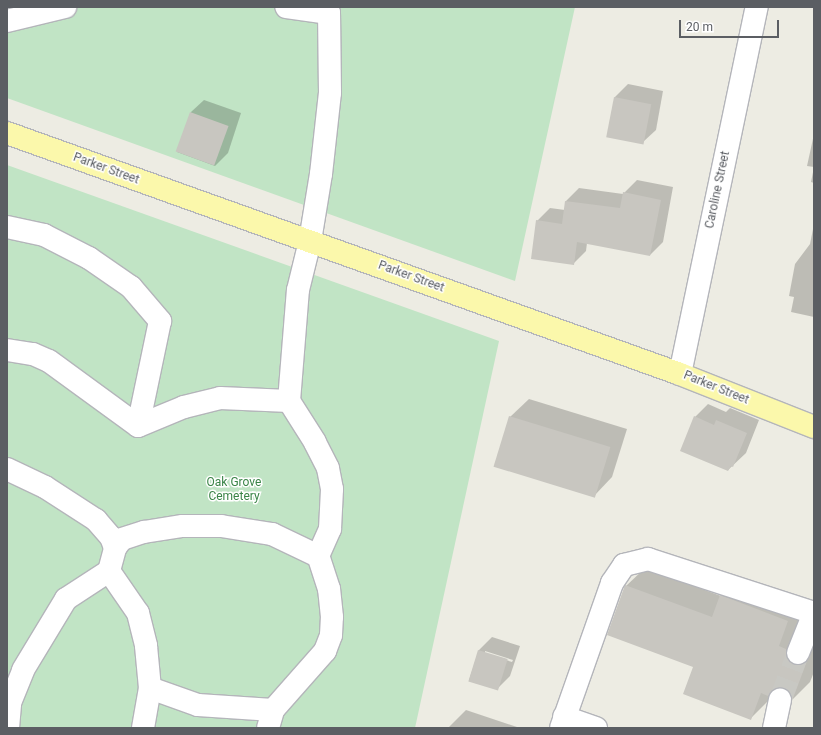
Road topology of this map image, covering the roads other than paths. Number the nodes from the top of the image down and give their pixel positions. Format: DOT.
graph roads {
  1 [pos="63,7"];
  2 [pos="286,7"];
  3 [pos="757,7"];
  4 [pos="329,10"];
  5 [pos="7,21"];
  6 [pos="7,134"];
  7 [pos="7,227"];
  8 [pos="310,242"];
  9 [pos="7,350"];
  10 [pos="680,374"];
  11 [pos="289,401"];
  12 [pos="138,426"];
  13 [pos="814,427"];
  14 [pos="7,469"];
  15 [pos="116,548"];
  16 [pos="318,556"];
  17 [pos="109,571"];
  18 [pos="814,613"];
  19 [pos="798,653"];
  20 [pos="150,688"];
  21 [pos="780,700"];
  22 [pos="270,719"];
  23 [pos="563,722"];
  24 [pos="8,728"];
  25 [pos="144,728"];
  26 [pos="596,728"];
  27 [pos="774,728"];
  1 -- 5 [label="street"];
  2 -- 4 [label="street"];
  3 -- 10 [label="street, Caroline Street"];
  4 -- 8 [label="street"];
  6 -- 8 [label="main road, Parker Street"];
  7 -- 12 [label="street"];
  8 -- 10 [label="main road, Parker Street"];
  8 -- 11 [label="street"];
  9 -- 12 [label="street"];
  10 -- 13 [label="main road, Parker Street"];
  11 -- 12 [label="street"];
  11 -- 16 [label="street"];
  14 -- 15 [label="street"];
  15 -- 16 [label="street"];
  15 -- 17 [label="street"];
  16 -- 22 [label="street"];
  17 -- 20 [label="street"];
  17 -- 24 [label="street"];
  18 -- 19 [label="street"];
  18 -- 23 [label="street"];
  20 -- 22 [label="street"];
  20 -- 25 [label="street"];
  21 -- 27 [label="street"];
  23 -- 26 [label="street"];
}
